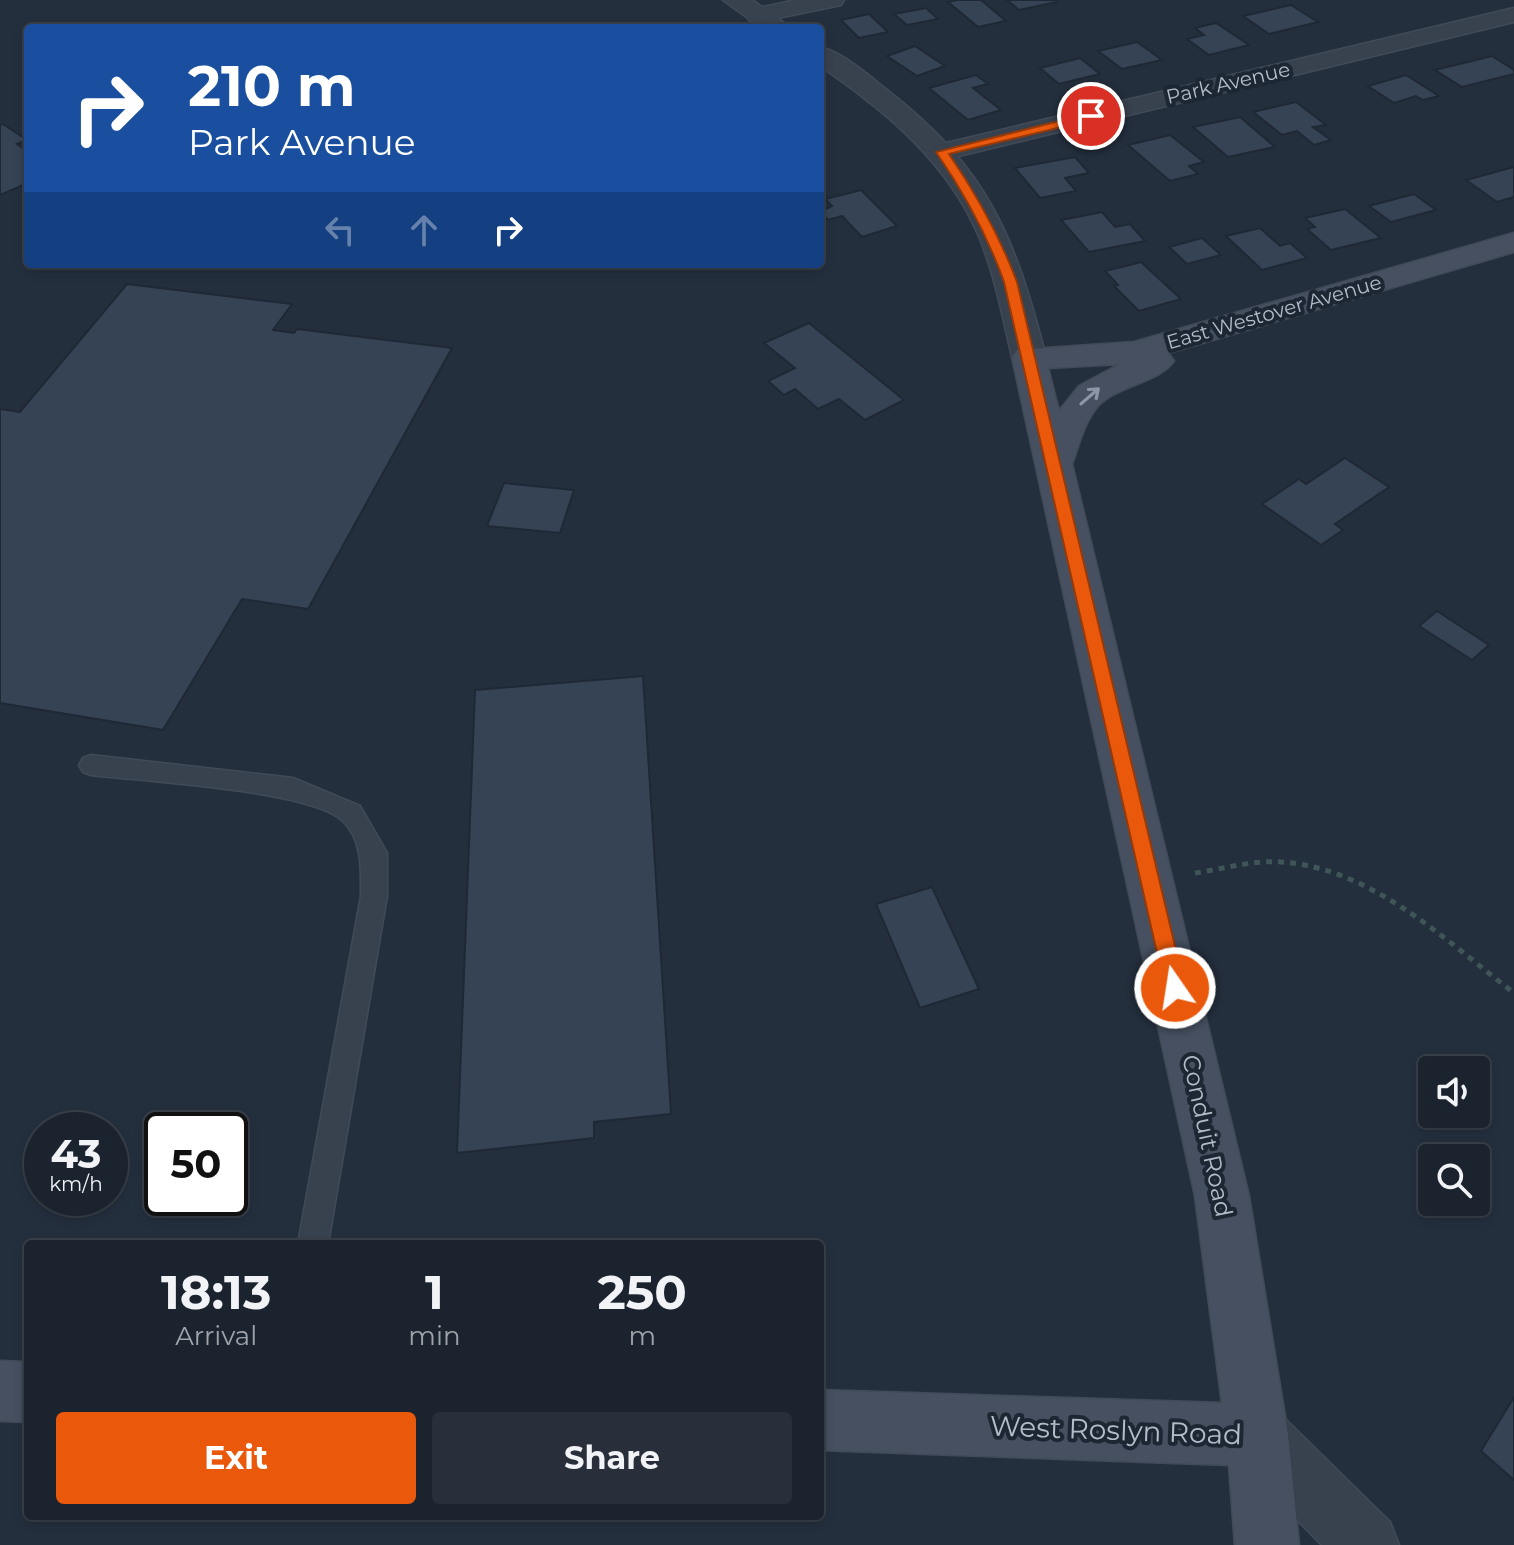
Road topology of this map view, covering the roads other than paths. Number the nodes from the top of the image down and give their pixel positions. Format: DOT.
graph roads {
  1 [pos="735,0"];
  2 [pos="832,0"];
  3 [pos="1514,15"];
  4 [pos="768,21"];
  5 [pos="824,58"];
  6 [pos="942,152"];
  7 [pos="1514,242"];
  8 [pos="1239,324"];
  9 [pos="1029,357"];
  10 [pos="1054,464"];
  11 [pos="91,765"];
  12 [pos="314,1240"];
  13 [pos="0,1391"];
  14 [pos="24,1392"];
  15 [pos="824,1420"];
  16 [pos="1257,1435"];
  17 [pos="1267,1545"];
  18 [pos="1367,1545"];
  1 -- 4 [label="street"];
  2 -- 4 [label="street"];
  3 -- 6 [label="street, Park Avenue"];
  5 -- 6 [label="street, Conduit Road"];
  6 -- 9 [label="street, Conduit Road"];
  7 -- 8 [label="main road, East Westover Avenue"];
  8 -- 9 [label="main road, East Westover Avenue"];
  10 -- 8 [label="main road, one-way"];
  9 -- 10 [label="main road, Conduit Road"];
  10 -- 16 [label="main road, Conduit Road"];
  11 -- 12 [label="lane"];
  13 -- 14 [label="main road"];
  15 -- 16 [label="main road, West Roslyn Road"];
  16 -- 17 [label="main road, Conduit Road"];
  16 -- 18 [label="street, West Roslyn Road"];
}
